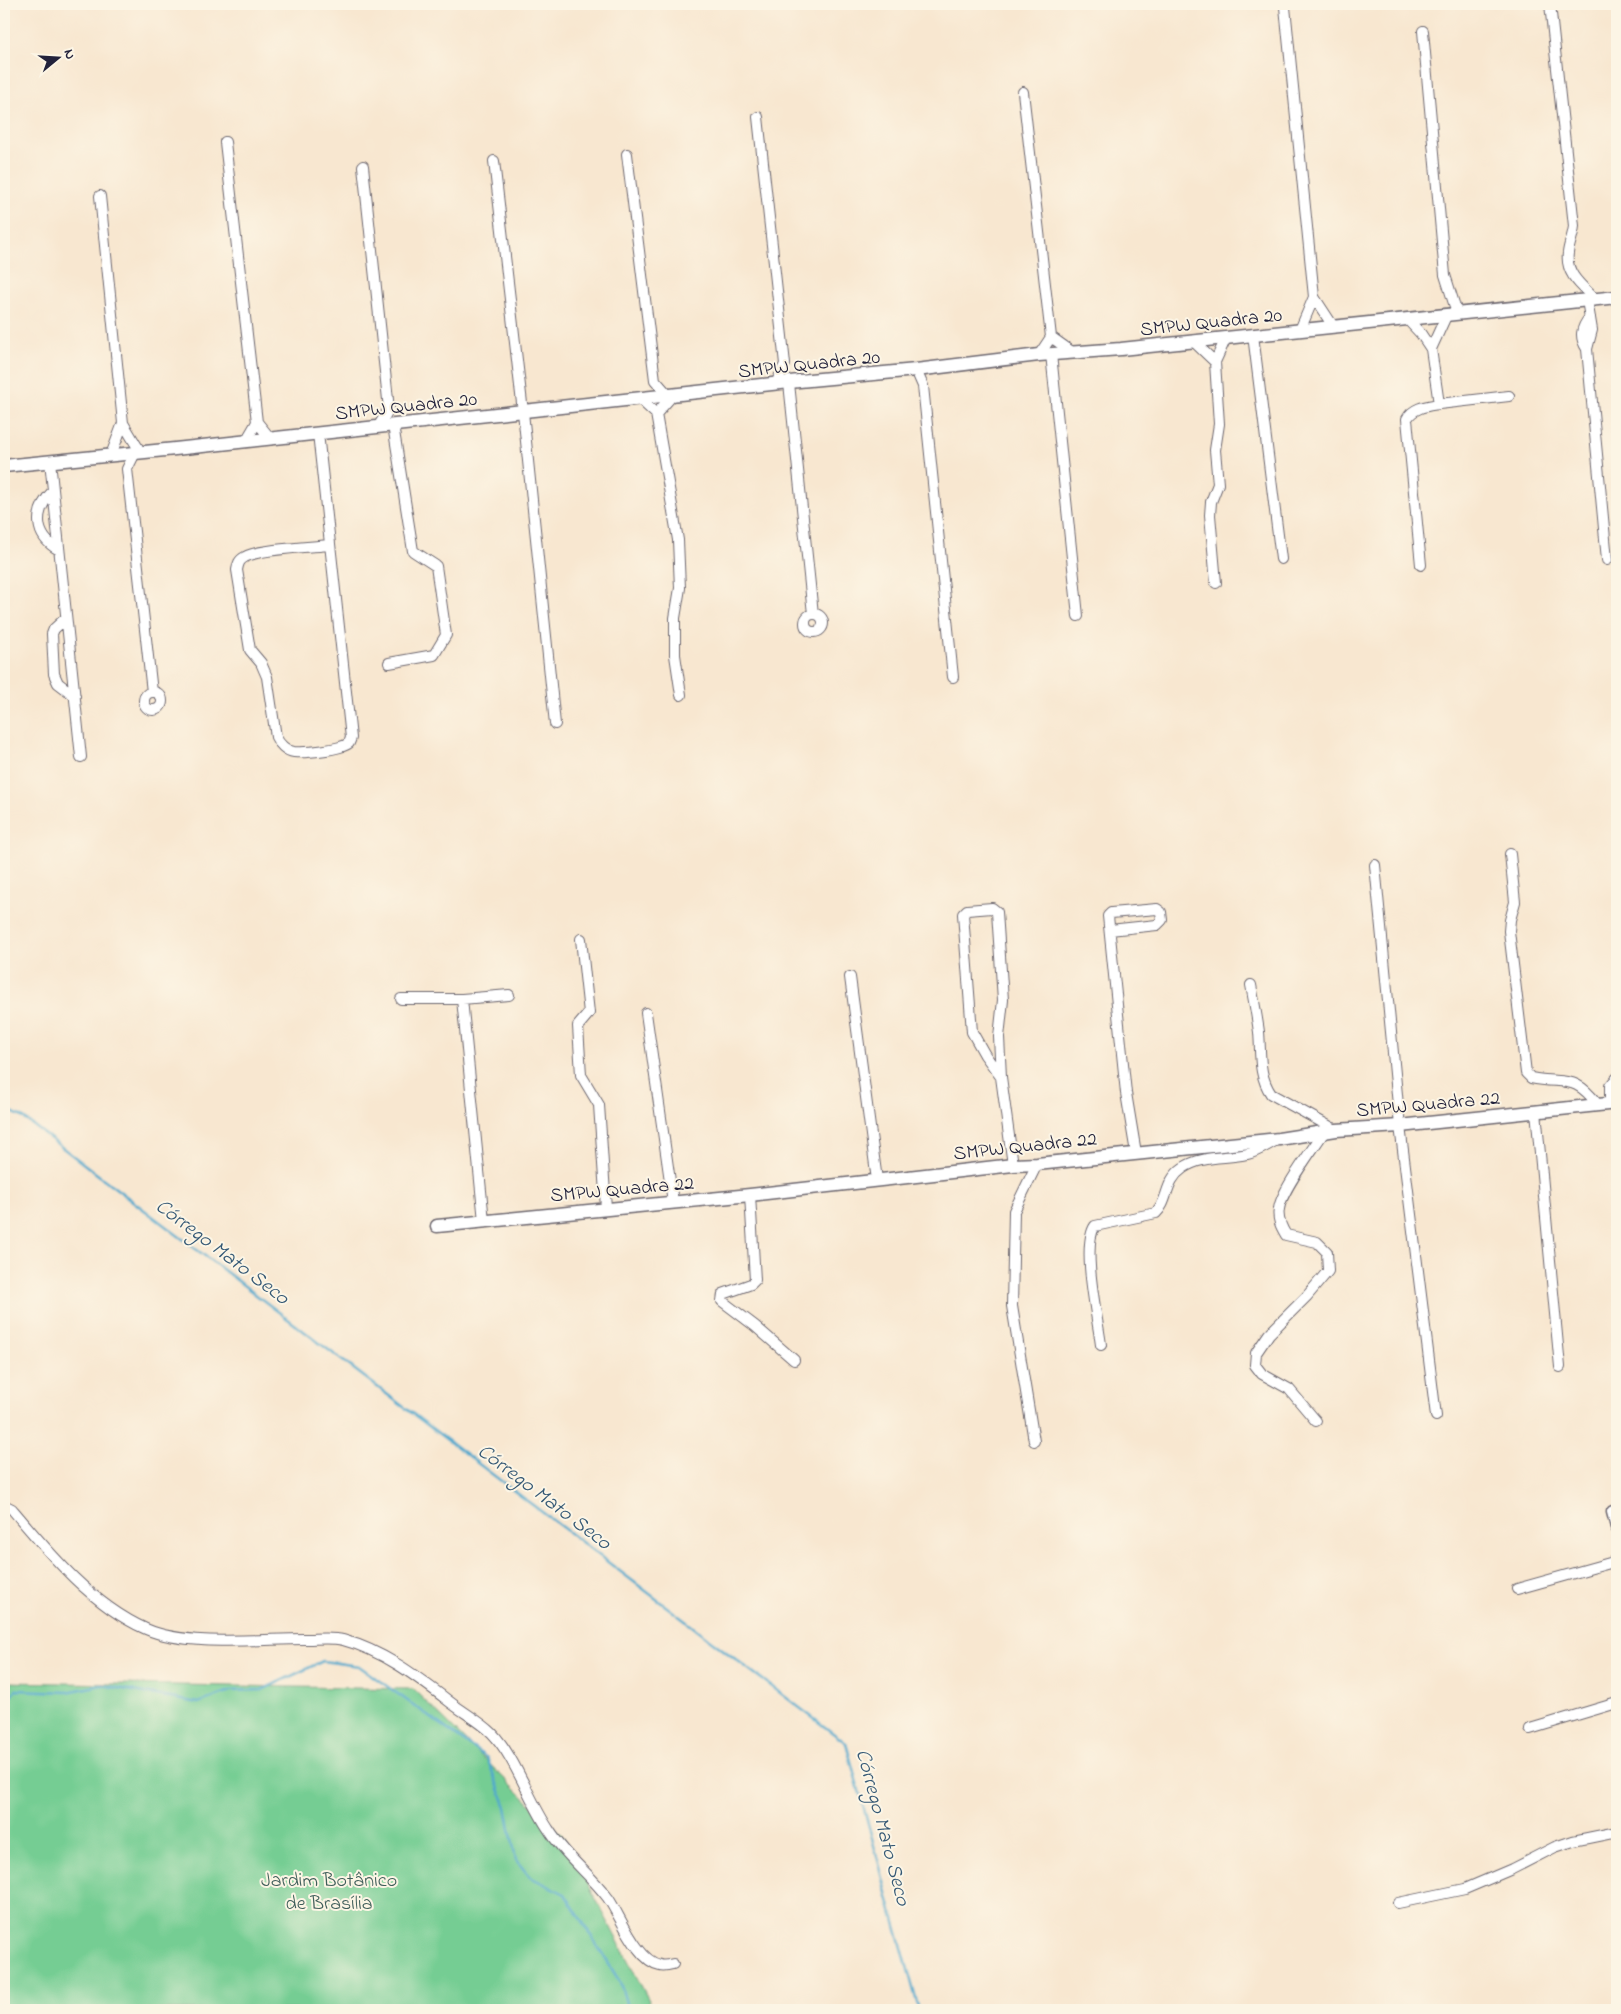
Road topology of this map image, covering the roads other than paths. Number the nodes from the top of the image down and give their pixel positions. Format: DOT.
graph roads {
  1 [pos="1550,4"];
  2 [pos="1285,7"];
  3 [pos="1423,32"];
  4 [pos="1023,92"];
  5 [pos="758,117"];
  6 [pos="225,142"];
  7 [pos="627,154"];
  8 [pos="494,161"];
  9 [pos="363,166"];
  10 [pos="100,196"];
  11 [pos="1314,297"];
  12 [pos="1617,297"];
  13 [pos="1591,300"];
  14 [pos="1452,314"];
  15 [pos="1407,319"];
  16 [pos="1333,326"];
  17 [pos="1300,330"];
  18 [pos="1253,335"];
  19 [pos="1051,337"];
  20 [pos="1226,338"];
  21 [pos="1193,341"];
  22 [pos="1431,349"];
  23 [pos="1072,352"];
  24 [pos="1045,354"];
  25 [pos="1215,362"];
  26 [pos="785,364"];
  27 [pos="932,368"];
  28 [pos="916,370"];
  29 [pos="654,380"];
  30 [pos="788,383"];
  31 [pos="923,386"];
  32 [pos="671,396"];
  33 [pos="1509,396"];
  34 [pos="643,398"];
  35 [pos="1439,404"];
  36 [pos="388,409"];
  37 [pos="523,412"];
  38 [pos="656,414"];
  39 [pos="257,422"];
  40 [pos="123,423"];
  41 [pos="397,425"];
  42 [pos="378,427"];
  43 [pos="318,433"];
  44 [pos="270,438"];
  45 [pos="133,439"];
  46 [pos="117,440"];
  47 [pos="246,441"];
  48 [pos="138,453"];
  49 [pos="113,455"];
  50 [pos="50,461"];
  51 [pos="4,466"];
  52 [pos="126,469"];
  53 [pos="53,491"];
  54 [pos="330,545"];
  55 [pos="59,550"];
  56 [pos="1281,559"];
  57 [pos="1606,560"];
  58 [pos="1421,565"];
  59 [pos="1216,583"];
  60 [pos="813,614"];
  61 [pos="1078,616"];
  62 [pos="66,618"];
  63 [pos="389,663"];
  64 [pos="953,677"];
  65 [pos="152,692"];
  66 [pos="681,695"];
  67 [pos="75,696"];
  68 [pos="555,724"];
  69 [pos="81,757"];
  70 [pos="1510,854"];
  71 [pos="1375,865"];
  72 [pos="1121,912"];
  73 [pos="1124,928"];
  74 [pos="1110,930"];
  75 [pos="581,939"];
  76 [pos="850,977"];
  77 [pos="1251,985"];
  78 [pos="509,996"];
  79 [pos="401,999"];
  80 [pos="462,999"];
  81 [pos="646,1014"];
  82 [pos="1001,1077"];
  83 [pos="1617,1078"];
  84 [pos="1608,1104"];
  85 [pos="1536,1112"];
  86 [pos="1400,1126"];
  87 [pos="1330,1131"];
  88 [pos="1279,1139"];
  89 [pos="1136,1153"];
  90 [pos="1037,1164"];
  91 [pos="1013,1165"];
  92 [pos="877,1180"];
  93 [pos="750,1195"];
  94 [pos="674,1202"];
  95 [pos="606,1208"];
  96 [pos="484,1221"];
  97 [pos="437,1226"];
  98 [pos="1101,1345"];
  99 [pos="794,1360"];
  100 [pos="1560,1367"];
  101 [pos="1436,1416"];
  102 [pos="1316,1421"];
  103 [pos="1034,1441"];
  104 [pos="4,1505"];
  105 [pos="1613,1512"];
  106 [pos="1617,1527"];
  107 [pos="1617,1561"];
  108 [pos="1517,1590"];
  109 [pos="1617,1703"];
  110 [pos="1530,1729"];
  111 [pos="1617,1832"];
  112 [pos="1398,1902"];
  113 [pos="672,1964"];
  1 -- 13 [label="street"];
  2 -- 11 [label="street"];
  3 -- 14 [label="street"];
  4 -- 19 [label="street"];
  5 -- 26 [label="street"];
  6 -- 39 [label="street"];
  7 -- 29 [label="street"];
  8 -- 37 [label="street"];
  9 -- 36 [label="street"];
  10 -- 40 [label="street"];
  11 -- 16 [label="street"];
  11 -- 17 [label="street"];
  12 -- 13 [label="street, SMPW Quadra 20"];
  13 -- 14 [label="street, SMPW Quadra 20"];
  13 -- 57 [label="street"];
  14 -- 15 [label="street, SMPW Quadra 20"];
  14 -- 22 [label="street"];
  15 -- 16 [label="street, SMPW Quadra 20"];
  15 -- 22 [label="street"];
  16 -- 17 [label="street, SMPW Quadra 20"];
  17 -- 18 [label="street, SMPW Quadra 20"];
  18 -- 20 [label="street, SMPW Quadra 20"];
  18 -- 56 [label="street"];
  19 -- 23 [label="street"];
  19 -- 24 [label="street"];
  20 -- 21 [label="street, SMPW Quadra 20"];
  20 -- 25 [label="street"];
  21 -- 23 [label="street, SMPW Quadra 20"];
  21 -- 25 [label="street"];
  22 -- 35 [label="street"];
  23 -- 24 [label="street, SMPW Quadra 20"];
  24 -- 27 [label="street, SMPW Quadra 20"];
  24 -- 61 [label="street"];
  25 -- 59 [label="street"];
  26 -- 30 [label="street"];
  26 -- 30 [label="street"];
  27 -- 28 [label="street, SMPW Quadra 20"];
  27 -- 31 [label="street"];
  28 -- 30 [label="street, SMPW Quadra 20"];
  28 -- 31 [label="street"];
  29 -- 32 [label="street"];
  29 -- 34 [label="street"];
  30 -- 32 [label="street, SMPW Quadra 20"];
  30 -- 60 [label="street"];
  31 -- 64 [label="street"];
  32 -- 34 [label="street, SMPW Quadra 20"];
  32 -- 38 [label="street"];
  33 -- 35 [label="street"];
  34 -- 37 [label="street, SMPW Quadra 20"];
  34 -- 38 [label="street"];
  35 -- 58 [label="street"];
  36 -- 41 [label="street"];
  36 -- 42 [label="street"];
  37 -- 41 [label="street, SMPW Quadra 20"];
  37 -- 68 [label="street"];
  38 -- 66 [label="street"];
  39 -- 44 [label="street"];
  39 -- 47 [label="street"];
  40 -- 45 [label="street"];
  40 -- 46 [label="street"];
  41 -- 42 [label="street, SMPW Quadra 20"];
  41 -- 63 [label="street"];
  42 -- 43 [label="street, SMPW Quadra 20"];
  43 -- 44 [label="street, SMPW Quadra 20"];
  43 -- 54 [label="street"];
  44 -- 47 [label="street, SMPW Quadra 20"];
  45 -- 46 [label="street"];
  45 -- 48 [label="street"];
  46 -- 49 [label="street"];
  47 -- 48 [label="street, SMPW Quadra 20"];
  48 -- 49 [label="street, SMPW Quadra 20"];
  48 -- 52 [label="street"];
  49 -- 50 [label="street, SMPW Quadra 20"];
  49 -- 52 [label="street"];
  50 -- 51 [label="street, SMPW Quadra 20"];
  50 -- 53 [label="street"];
  52 -- 65 [label="street"];
  53 -- 55 [label="street"];
  53 -- 55 [label="street"];
  54 -- 54 [label="street"];
  55 -- 62 [label="street"];
  62 -- 67 [label="street"];
  62 -- 67 [label="street"];
  67 -- 69 [label="street"];
  70 -- 84 [label="street"];
  71 -- 86 [label="street"];
  72 -- 73 [label="street"];
  72 -- 73 [label="street"];
  72 -- 74 [label="street"];
  73 -- 74 [label="street"];
  74 -- 89 [label="street"];
  75 -- 95 [label="street"];
  76 -- 92 [label="street"];
  77 -- 87 [label="street"];
  78 -- 80 [label="street"];
  79 -- 80 [label="street"];
  80 -- 96 [label="street"];
  81 -- 94 [label="street"];
  82 -- 82 [label="street"];
  82 -- 91 [label="street"];
  83 -- 84 [label="street"];
  84 -- 85 [label="street, SMPW Quadra 22"];
  85 -- 86 [label="street, SMPW Quadra 22"];
  85 -- 100 [label="street"];
  86 -- 87 [label="street, SMPW Quadra 22"];
  86 -- 101 [label="street"];
  87 -- 88 [label="street, SMPW Quadra 22"];
  87 -- 102 [label="street"];
  88 -- 89 [label="street, SMPW Quadra 22"];
  88 -- 98 [label="street"];
  89 -- 90 [label="street, SMPW Quadra 22"];
  90 -- 91 [label="street, SMPW Quadra 22"];
  90 -- 103 [label="street"];
  91 -- 92 [label="street, SMPW Quadra 22"];
  92 -- 93 [label="street, SMPW Quadra 22"];
  93 -- 94 [label="street, SMPW Quadra 22"];
  93 -- 99 [label="street"];
  94 -- 95 [label="street, SMPW Quadra 22"];
  95 -- 96 [label="street, SMPW Quadra 22"];
  96 -- 97 [label="street, SMPW Quadra 22"];
  104 -- 113 [label="street"];
  105 -- 106 [label="street"];
  107 -- 108 [label="street"];
  109 -- 110 [label="street"];
  111 -- 112 [label="street"];
}
